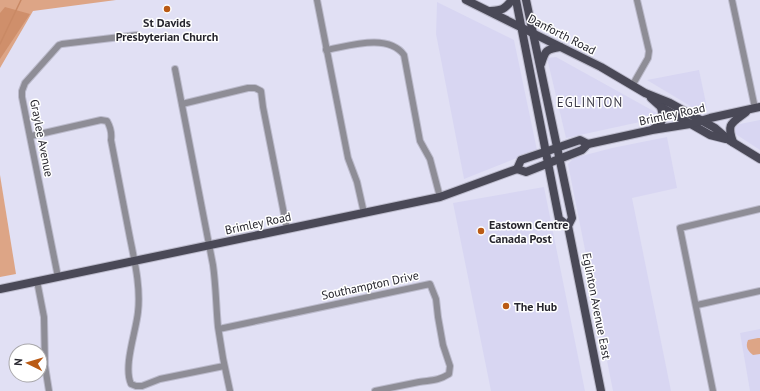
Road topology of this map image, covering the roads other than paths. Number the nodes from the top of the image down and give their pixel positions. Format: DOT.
graph roads {
  1 [pos="317,0"];
  2 [pos="466,0"];
  3 [pos="512,0"];
  4 [pos="516,0"];
  5 [pos="526,0"];
  6 [pos="637,0"];
  7 [pos="732,0"];
  8 [pos="489,11"];
  9 [pos="521,27"];
  10 [pos="533,33"];
  11 [pos="137,35"];
  12 [pos="560,47"];
  13 [pos="326,50"];
  14 [pos="540,67"];
  15 [pos="175,69"];
  16 [pos="632,86"];
  17 [pos="645,93"];
  18 [pos="182,104"];
  19 [pos="661,107"];
  20 [pos="755,109"];
  21 [pos="701,120"];
  22 [pos="690,124"];
  23 [pos="652,130"];
  24 [pos="31,136"];
  25 [pos="731,141"];
  26 [pos="588,144"];
  27 [pos="558,148"];
  28 [pos="546,152"];
  29 [pos="560,159"];
  30 [pos="760,159"];
  31 [pos="548,163"];
  32 [pos="517,169"];
  33 [pos="440,197"];
  34 [pos="760,209"];
  35 [pos="364,213"];
  36 [pos="568,226"];
  37 [pos="287,229"];
  38 [pos="209,245"];
  39 [pos="134,261"];
  40 [pos="58,277"];
  41 [pos="37,281"];
  42 [pos="0,289"];
  43 [pos="760,291"];
  44 [pos="696,305"];
  45 [pos="219,329"];
  46 [pos="224,366"];
  47 [pos="49,391"];
  48 [pos="230,391"];
  49 [pos="374,391"];
  50 [pos="601,391"];
  51 [pos="713,391"];
  1 -- 13 [label="street"];
  2 -- 8 [label="main road, Danforth Road"];
  3 -- 8 [label="main road"];
  4 -- 9 [label="main road, Eglinton Avenue East"];
  5 -- 10 [label="main road, Eglinton Avenue East"];
  6 -- 16 [label="street"];
  7 -- 20 [label="street"];
  8 -- 9 [label="main road, Danforth Road"];
  9 -- 10 [label="main road, Danforth Road"];
  9 -- 28 [label="main road, Eglinton Avenue East"];
  10 -- 12 [label="main road, Danforth Road"];
  10 -- 14 [label="main road, Eglinton Avenue East"];
  11 -- 24 [label="street, Graylee Avenue"];
  12 -- 14 [label="main road"];
  12 -- 16 [label="main road, Danforth Road"];
  13 -- 33 [label="street"];
  13 -- 35 [label="street"];
  14 -- 27 [label="main road, Eglinton Avenue East"];
  15 -- 18 [label="street"];
  16 -- 17 [label="main road, Danforth Road"];
  17 -- 19 [label="main road, Danforth Road"];
  17 -- 21 [label="main road, Danforth Road"];
  18 -- 37 [label="street"];
  18 -- 38 [label="street"];
  19 -- 22 [label="main road, Danforth Road"];
  19 -- 23 [label="main road"];
  20 -- 21 [label="main road, Brimley Road"];
  20 -- 25 [label="main road"];
  21 -- 22 [label="main road, Brimley Road"];
  21 -- 25 [label="main road, Danforth Road"];
  22 -- 23 [label="main road, Brimley Road"];
  22 -- 25 [label="main road, Danforth Road"];
  23 -- 26 [label="main road, Brimley Road"];
  24 -- 39 [label="street"];
  24 -- 40 [label="street, Graylee Avenue"];
  25 -- 30 [label="main road, Danforth Road"];
  26 -- 27 [label="main road, Brimley Road"];
  26 -- 29 [label="main road, Brimley Road"];
  27 -- 28 [label="main road, Brimley Road"];
  27 -- 29 [label="main road, Eglinton Avenue East"];
  28 -- 31 [label="main road, Eglinton Avenue East"];
  28 -- 32 [label="main road, Brimley Road"];
  29 -- 31 [label="main road, Brimley Road"];
  29 -- 36 [label="main road, Eglinton Avenue East"];
  31 -- 32 [label="main road, Brimley Road"];
  31 -- 36 [label="main road, Eglinton Avenue East"];
  32 -- 33 [label="main road, Brimley Road"];
  33 -- 35 [label="main road, Brimley Road"];
  34 -- 44 [label="street"];
  35 -- 37 [label="main road, Brimley Road"];
  36 -- 50 [label="main road, Eglinton Avenue East"];
  37 -- 38 [label="main road, Brimley Road"];
  38 -- 39 [label="main road, Brimley Road"];
  38 -- 45 [label="street"];
  39 -- 40 [label="main road, Brimley Road"];
  39 -- 46 [label="street"];
  40 -- 41 [label="main road, Brimley Road"];
  41 -- 42 [label="main road, Brimley Road"];
  41 -- 47 [label="street"];
  43 -- 44 [label="street"];
  44 -- 51 [label="street"];
  45 -- 46 [label="street"];
  45 -- 49 [label="street, Southampton Drive"];
  46 -- 48 [label="street"];
}
